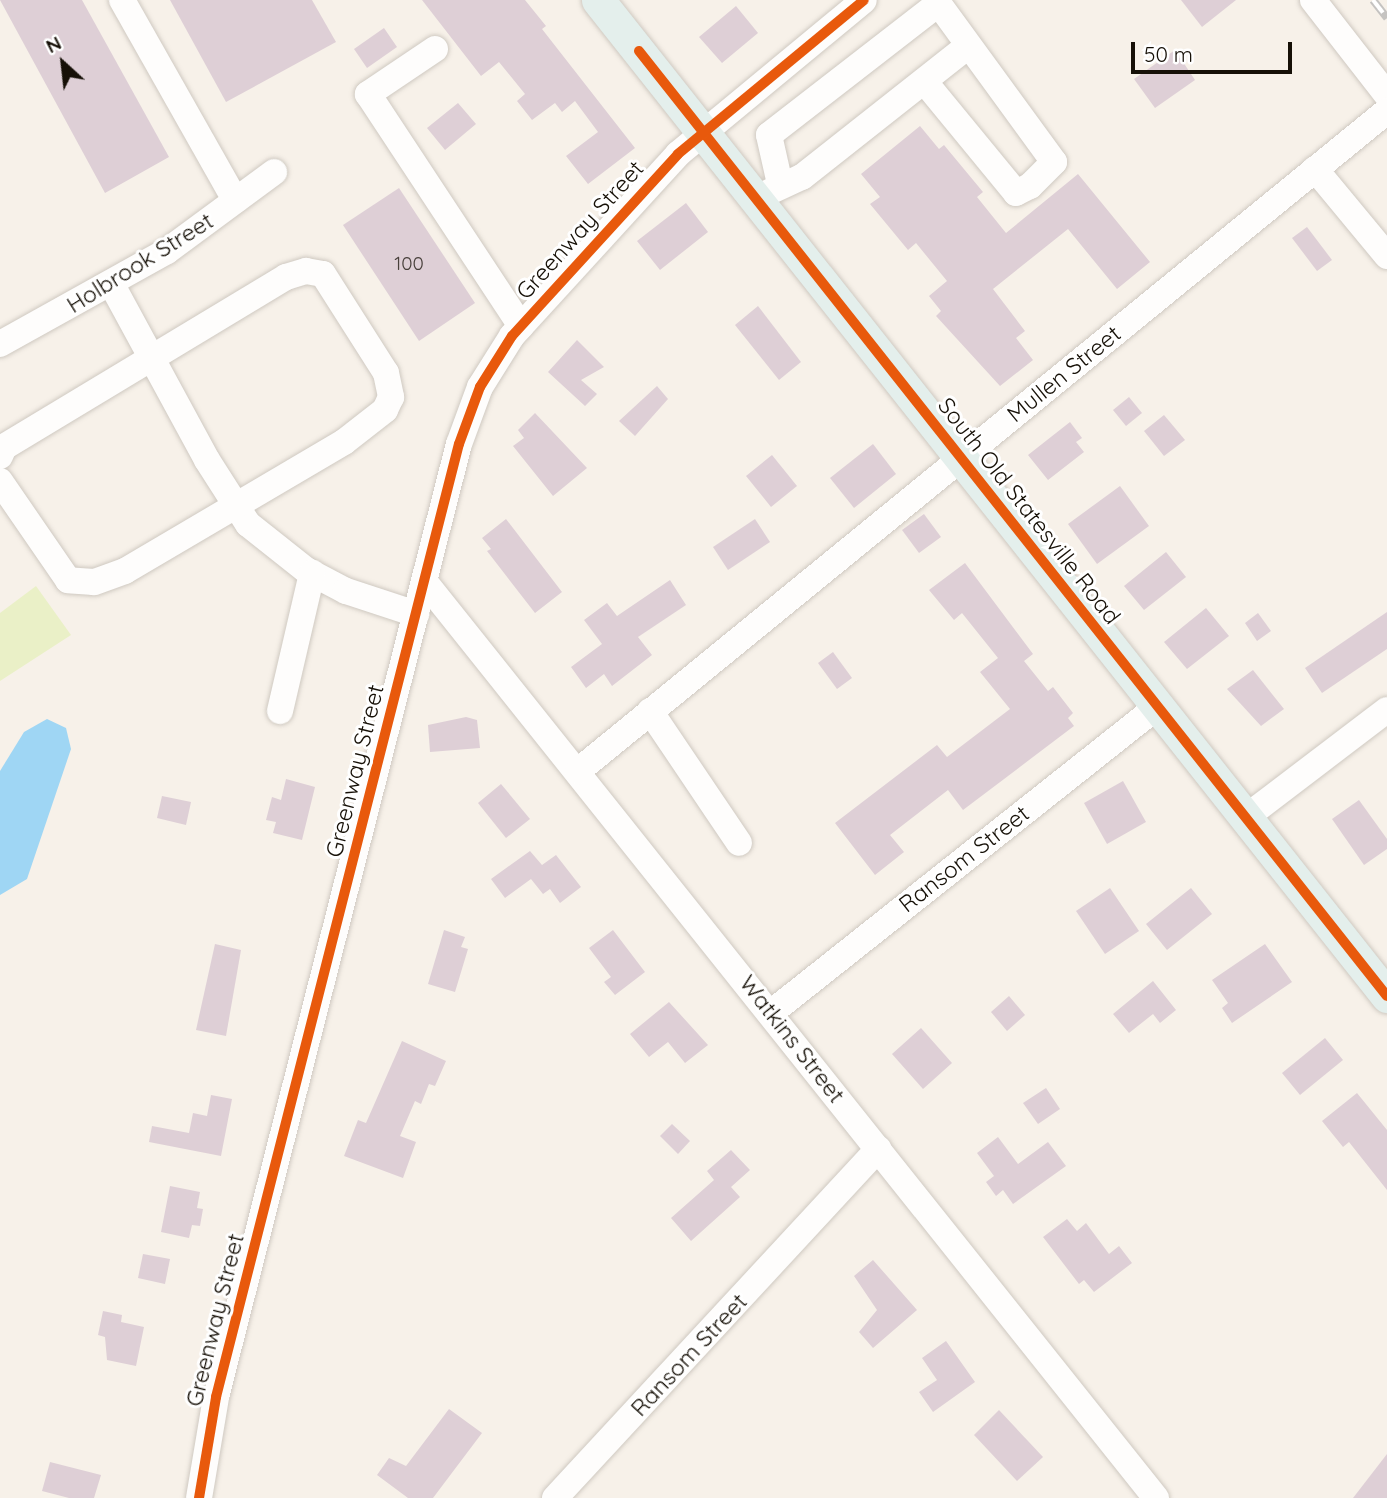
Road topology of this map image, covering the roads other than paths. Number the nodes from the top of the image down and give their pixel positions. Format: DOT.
graph roads {
  1 [pos="122,0"];
  2 [pos="598,0"];
  3 [pos="864,0"];
  4 [pos="1313,0"];
  5 [pos="937,1"];
  6 [pos="968,46"];
  7 [pos="435,49"];
  8 [pos="924,81"];
  9 [pos="1387,94"];
  10 [pos="1387,111"];
  11 [pos="703,131"];
  12 [pos="1315,169"];
  13 [pos="274,172"];
  14 [pos="769,192"];
  15 [pos="235,200"];
  16 [pos="1387,257"];
  17 [pos="112,285"];
  18 [pos="521,326"];
  19 [pos="0,344"];
  20 [pos="152,359"];
  21 [pos="0,456"];
  22 [pos="960,458"];
  23 [pos="0,481"];
  24 [pos="236,507"];
  25 [pos="312,573"];
  26 [pos="425,582"];
  27 [pos="416,614"];
  28 [pos="1157,707"];
  29 [pos="1387,710"];
  30 [pos="280,711"];
  31 [pos="650,711"];
  32 [pos="578,771"];
  33 [pos="1245,818"];
  34 [pos="739,843"];
  35 [pos="1387,996"];
  36 [pos="772,1012"];
  37 [pos="878,1149"];
  38 [pos="199,1498"];
  39 [pos="555,1498"];
  40 [pos="1156,1498"];
  1 -- 15 [label="street"];
  2 -- 11 [label="main road, South Old Statesville Road"];
  3 -- 11 [label="street, Greenway Street"];
  4 -- 9 [label="street"];
  5 -- 6 [label="street"];
  5 -- 14 [label="street"];
  6 -- 8 [label="street"];
  6 -- 8 [label="street"];
  7 -- 18 [label="street"];
  8 -- 14 [label="street"];
  10 -- 12 [label="street, Mullen Street"];
  11 -- 14 [label="main road, South Old Statesville Road"];
  11 -- 18 [label="street, Greenway Street"];
  12 -- 16 [label="street"];
  12 -- 22 [label="street, Mullen Street"];
  13 -- 15 [label="street, Holbrook Street"];
  14 -- 22 [label="main road, South Old Statesville Road"];
  15 -- 17 [label="street, Holbrook Street"];
  17 -- 19 [label="street, Holbrook Street"];
  17 -- 20 [label="street"];
  18 -- 26 [label="street, Greenway Street"];
  20 -- 21 [label="street"];
  20 -- 24 [label="street"];
  20 -- 24 [label="street"];
  22 -- 28 [label="main road, South Old Statesville Road"];
  22 -- 31 [label="street, Mullen Street"];
  23 -- 24 [label="street"];
  24 -- 25 [label="street"];
  25 -- 27 [label="street"];
  25 -- 30 [label="street"];
  26 -- 27 [label="street, Greenway Street"];
  26 -- 32 [label="street, Watkins Street"];
  27 -- 38 [label="street, Greenway Street"];
  28 -- 33 [label="main road, South Old Statesville Road"];
  28 -- 36 [label="street, Ransom Street"];
  29 -- 33 [label="street"];
  31 -- 32 [label="street, Mullen Street"];
  31 -- 34 [label="street"];
  32 -- 36 [label="street, Watkins Street"];
  33 -- 35 [label="main road, South Old Statesville Road"];
  36 -- 37 [label="street, Watkins Street"];
  37 -- 39 [label="street, Ransom Street"];
  37 -- 40 [label="street, Watkins Street"];
}
